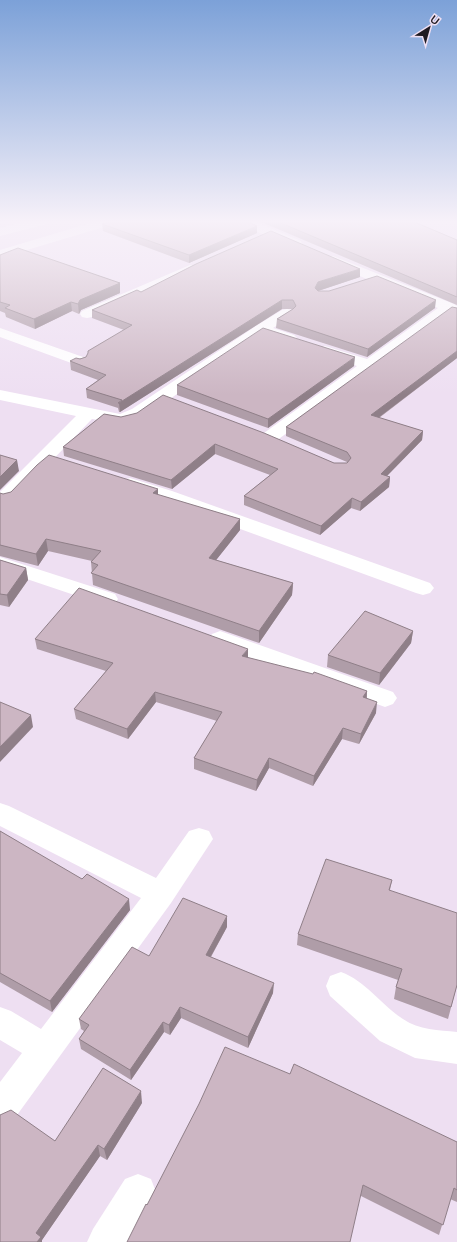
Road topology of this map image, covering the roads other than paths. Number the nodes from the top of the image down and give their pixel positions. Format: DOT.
graph roads {
  1 [pos="166,279"];
  2 [pos="370,279"];
  3 [pos="381,279"];
  4 [pos="357,283"];
  5 [pos="453,309"];
  6 [pos="287,312"];
  7 [pos="87,314"];
  8 [pos="261,329"];
  9 [pos="0,332"];
  10 [pos="80,362"];
  11 [pos="368,365"];
  12 [pos="0,395"];
  13 [pos="162,396"];
  14 [pos="184,404"];
  15 [pos="87,414"];
  16 [pos="270,437"];
  17 [pos="45,457"];
  18 [pos="67,464"];
  19 [pos="112,478"];
  20 [pos="5,498"];
  21 [pos="0,563"];
  22 [pos="422,588"];
  23 [pos="126,606"];
  24 [pos="200,632"];
  25 [pos="385,698"];
  26 [pos="0,814"];
  27 [pos="199,839"];
  28 [pos="161,894"];
  29 [pos="341,986"];
  30 [pos="0,1022"];
  31 [pos="457,1048"];
  32 [pos="45,1049"];
  33 [pos="0,1110"];
  34 [pos="138,1192"];
  35 [pos="106,1242"];
  1 -- 7 [label="street"];
  2 -- 4 [label="street"];
  3 -- 5 [label="street"];
  5 -- 11 [label="street"];
  6 -- 8 [label="street"];
  8 -- 11 [label="street"];
  8 -- 13 [label="street"];
  9 -- 10 [label="street"];
  11 -- 16 [label="street"];
  12 -- 15 [label="street"];
  13 -- 14 [label="street"];
  13 -- 15 [label="street"];
  15 -- 17 [label="street"];
  17 -- 18 [label="street"];
  17 -- 20 [label="street"];
  19 -- 22 [label="street"];
  21 -- 23 [label="street"];
  24 -- 25 [label="street"];
  26 -- 28 [label="street"];
  27 -- 28 [label="street"];
  28 -- 32 [label="street"];
  29 -- 31 [label="street"];
  30 -- 32 [label="street"];
  32 -- 33 [label="street"];
  34 -- 35 [label="street"];
}
